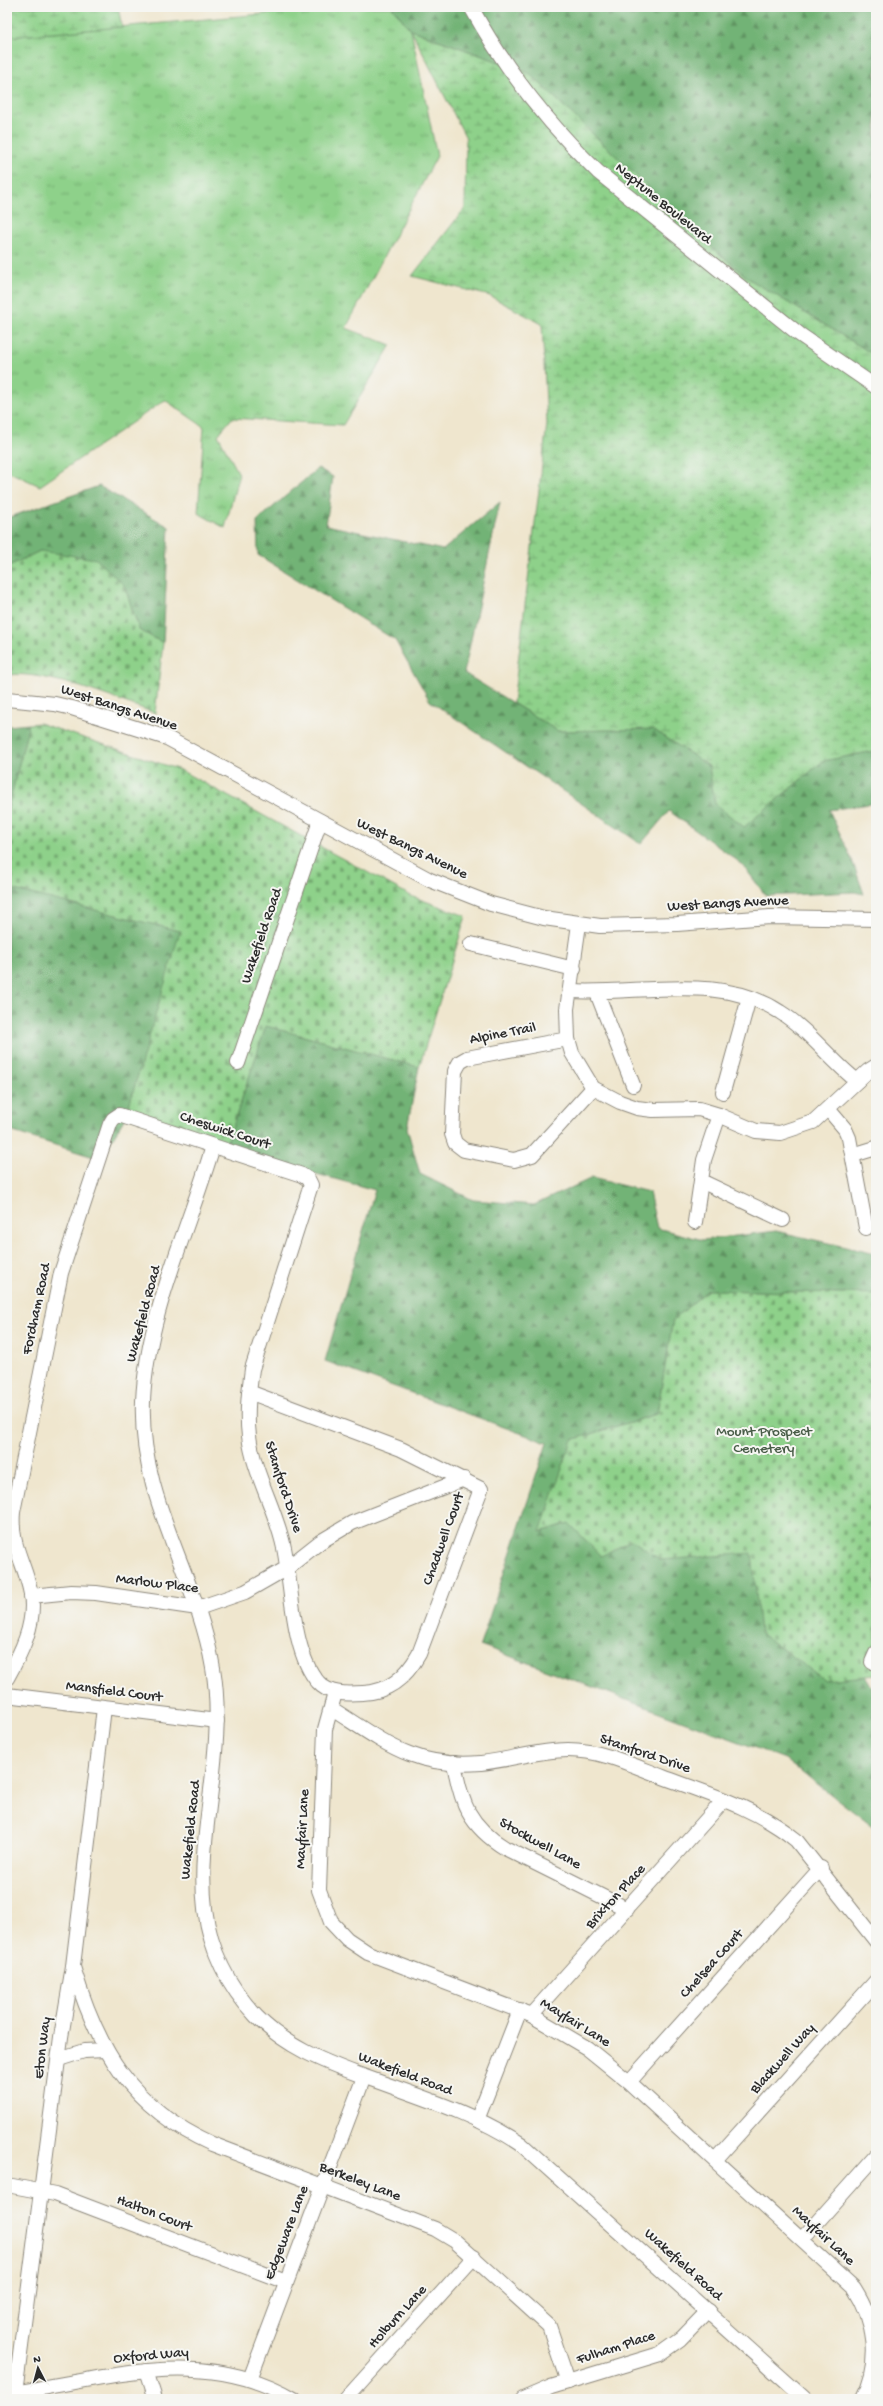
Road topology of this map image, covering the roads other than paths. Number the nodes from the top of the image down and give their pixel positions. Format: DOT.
graph roads {
  1 [pos="471,7"];
  2 [pos="876,387"];
  3 [pos="7,700"];
  4 [pos="320,821"];
  5 [pos="876,919"];
  6 [pos="580,924"];
  7 [pos="471,944"];
  8 [pos="574,969"];
  9 [pos="571,991"];
  10 [pos="597,993"];
  11 [pos="749,998"];
  12 [pos="568,1039"];
  13 [pos="238,1063"];
  14 [pos="876,1066"];
  15 [pos="857,1081"];
  16 [pos="633,1085"];
  17 [pos="593,1088"];
  18 [pos="723,1092"];
  19 [pos="828,1109"];
  20 [pos="719,1115"];
  21 [pos="119,1116"];
  22 [pos="213,1146"];
  23 [pos="876,1148"];
  24 [pos="853,1155"];
  25 [pos="701,1181"];
  26 [pos="310,1190"];
  27 [pos="783,1220"];
  28 [pos="695,1222"];
  29 [pos="866,1228"];
  30 [pos="249,1392"];
  31 [pos="464,1479"];
  32 [pos="287,1568"];
  33 [pos="31,1596"];
  34 [pos="198,1608"];
  35 [pos="7,1678"];
  36 [pos="336,1693"];
  37 [pos="7,1694"];
  38 [pos="104,1708"];
  39 [pos="332,1709"];
  40 [pos="218,1721"];
  41 [pos="454,1763"];
  42 [pos="724,1800"];
  43 [pos="821,1868"];
  44 [pos="628,1909"];
  45 [pos="876,1941"];
  46 [pos="73,1966"];
  47 [pos="876,1981"];
  48 [pos="526,2013"];
  49 [pos="105,2050"];
  50 [pos="59,2059"];
  51 [pos="364,2077"];
  52 [pos="629,2082"];
  53 [pos="477,2120"];
  54 [pos="876,2156"];
  55 [pos="715,2160"];
  56 [pos="7,2185"];
  57 [pos="323,2186"];
  58 [pos="41,2190"];
  59 [pos="802,2239"];
  60 [pos="474,2258"];
  61 [pos="286,2282"];
  62 [pos="708,2311"];
  63 [pos="146,2371"];
  64 [pos="250,2379"];
  65 [pos="568,2382"];
  66 [pos="11,2393"];
  67 [pos="155,2399"];
  68 [pos="294,2399"];
  69 [pos="346,2399"];
  70 [pos="523,2399"];
  71 [pos="806,2399"];
  72 [pos="862,2399"];
  1 -- 2 [label="street, Neptune Boulevard"];
  3 -- 4 [label="street, West Bangs Avenue"];
  4 -- 6 [label="street, West Bangs Avenue"];
  4 -- 13 [label="street, Wakefield Road"];
  5 -- 6 [label="street, West Bangs Avenue"];
  6 -- 8 [label="street"];
  7 -- 8 [label="street"];
  8 -- 9 [label="street"];
  9 -- 10 [label="street"];
  9 -- 12 [label="street"];
  10 -- 11 [label="street"];
  10 -- 16 [label="street"];
  11 -- 15 [label="street"];
  11 -- 18 [label="street"];
  12 -- 17 [label="street"];
  12 -- 17 [label="street, Alpine Trail"];
  14 -- 15 [label="street"];
  15 -- 19 [label="street"];
  17 -- 20 [label="street"];
  19 -- 20 [label="street"];
  19 -- 24 [label="street"];
  20 -- 25 [label="street"];
  21 -- 22 [label="street, Cheswick Court"];
  21 -- 33 [label="street, Fordham Road"];
  22 -- 26 [label="street, Cheswick Court"];
  22 -- 34 [label="street, Wakefield Road"];
  23 -- 24 [label="street"];
  24 -- 29 [label="street"];
  25 -- 27 [label="street"];
  25 -- 28 [label="street"];
  26 -- 30 [label="street, Stamford Drive"];
  30 -- 31 [label="street, Chadwell Court"];
  30 -- 32 [label="street, Stamford Drive"];
  31 -- 32 [label="street, Marlow Place"];
  31 -- 36 [label="street, Chadwell Court"];
  32 -- 34 [label="street, Marlow Place"];
  32 -- 36 [label="street, Stamford Drive"];
  33 -- 34 [label="street, Marlow Place"];
  33 -- 35 [label="street, Fordham Road"];
  34 -- 40 [label="street, Wakefield Road"];
  36 -- 39 [label="street, Mayfair Lane"];
  37 -- 38 [label="street, Mansfield Court"];
  38 -- 40 [label="street, Mansfield Court"];
  38 -- 46 [label="street, Eton Way"];
  39 -- 41 [label="street, Stamford Drive"];
  39 -- 48 [label="street, Mayfair Lane"];
  40 -- 51 [label="street, Wakefield Road"];
  41 -- 42 [label="street, Stamford Drive"];
  41 -- 44 [label="street, Stockwell Lane"];
  42 -- 43 [label="street, Stamford Drive"];
  42 -- 44 [label="street, Brixton Place"];
  43 -- 45 [label="street, Stamford Drive"];
  43 -- 52 [label="street, Chelsea Court"];
  44 -- 48 [label="street, Brixton Place"];
  46 -- 49 [label="street, Berkeley Lane"];
  46 -- 50 [label="street, Eton Way"];
  47 -- 55 [label="street, Blackwell Way"];
  48 -- 52 [label="street, Mayfair Lane"];
  48 -- 53 [label="street, Brixton Place"];
  49 -- 50 [label="street"];
  49 -- 57 [label="street, Berkeley Lane"];
  50 -- 58 [label="street, Eton Way"];
  51 -- 53 [label="street, Wakefield Road"];
  51 -- 57 [label="street, Edgeware Lane"];
  52 -- 55 [label="street, Mayfair Lane"];
  53 -- 62 [label="street, Wakefield Road"];
  54 -- 59 [label="street"];
  55 -- 59 [label="street, Mayfair Lane"];
  56 -- 58 [label="street, Halton Court"];
  57 -- 60 [label="street, Berkeley Lane"];
  57 -- 61 [label="street, Edgeware Lane"];
  58 -- 61 [label="street, Halton Court"];
  58 -- 66 [label="street, Eton Way"];
  59 -- 72 [label="street, Mayfair Lane"];
  60 -- 65 [label="street, Berkeley Lane"];
  60 -- 69 [label="street, Holburn Lane"];
  61 -- 64 [label="street, Edgeware Lane"];
  62 -- 65 [label="street, Fulham Place"];
  62 -- 71 [label="street, Wakefield Road"];
  63 -- 64 [label="street, Oxford Way"];
  63 -- 66 [label="street, Oxford Way"];
  63 -- 67 [label="street"];
  64 -- 68 [label="street, Oxford Way"];
  65 -- 70 [label="street, Fulham Place"];
}
